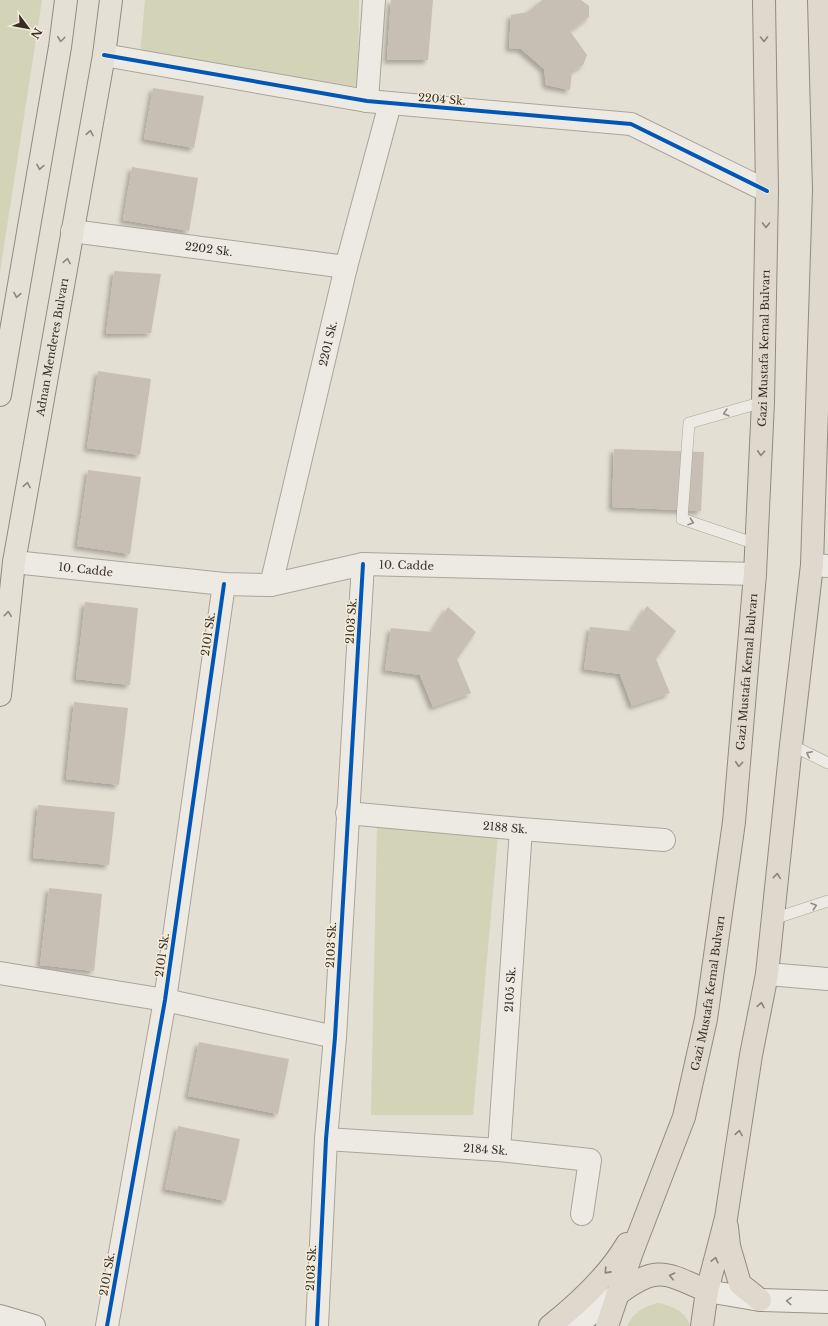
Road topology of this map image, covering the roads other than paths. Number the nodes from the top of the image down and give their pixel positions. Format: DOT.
graph roads {
  1 [pos="66,0"];
  2 [pos="111,0"];
  3 [pos="374,0"];
  4 [pos="764,0"];
  5 [pos="822,3"];
  6 [pos="104,55"];
  7 [pos="367,101"];
  8 [pos="390,104"];
  9 [pos="826,190"];
  10 [pos="767,191"];
  11 [pos="72,231"];
  12 [pos="346,267"];
  13 [pos="0,395"];
  14 [pos="763,402"];
  15 [pos="756,544"];
  16 [pos="14,562"];
  17 [pos="363,564"];
  18 [pos="820,566"];
  19 [pos="755,574"];
  20 [pos="224,584"];
  21 [pos="271,585"];
  22 [pos="0,694"];
  23 [pos="791,745"];
  24 [pos="828,763"];
  25 [pos="347,813"];
  26 [pos="521,829"];
  27 [pos="664,840"];
  28 [pos="828,901"];
  29 [pos="773,919"];
  30 [pos="0,973"];
  31 [pos="767,974"];
  32 [pos="828,979"];
  33 [pos="165,1000"];
  34 [pos="335,1037"];
  35 [pos="326,1138"];
  36 [pos="499,1150"];
  37 [pos="652,1204"];
  38 [pos="582,1214"];
  39 [pos="726,1218"];
  40 [pos="707,1291"];
  41 [pos="617,1295"];
  42 [pos="760,1300"];
  43 [pos="828,1302"];
  44 [pos="0,1316"];
  45 [pos="34,1326"];
  46 [pos="107,1326"];
  47 [pos="317,1326"];
  48 [pos="550,1326"];
  49 [pos="574,1326"];
  50 [pos="607,1326"];
  51 [pos="702,1326"];
  1 -- 13 [label="main road, one-way"];
  2 -- 6 [label="main road, Adnan Menderes Bulvarı"];
  3 -- 7 [label="street"];
  4 -- 10 [label="highway, Gazi Mustafa Kemal Bulvarı, one-way"];
  5 -- 9 [label="highway"];
  6 -- 7 [label="street, 2204 Sk."];
  11 -- 6 [label="main road, Adnan Menderes Bulvarı, one-way"];
  7 -- 8 [label="street, 2204 Sk."];
  8 -- 10 [label="street, 2204 Sk."];
  8 -- 12 [label="street, 2201 Sk."];
  9 -- 18 [label="highway"];
  10 -- 14 [label="highway, Gazi Mustafa Kemal Bulvarı, one-way"];
  11 -- 12 [label="street, 2202 Sk."];
  16 -- 11 [label="main road, Adnan Menderes Bulvarı, one-way"];
  12 -- 21 [label="street, 2201 Sk."];
  14 -- 15 [label="highway, Gazi Mustafa Kemal Bulvarı, one-way"];
  14 -- 15 [label="lane, one-way"];
  15 -- 19 [label="highway, Gazi Mustafa Kemal Bulvarı"];
  16 -- 20 [label="street, 10. Cadde"];
  22 -- 16 [label="main road, Adnan Menderes Bulvarı, one-way"];
  17 -- 19 [label="street, 10. Cadde"];
  17 -- 21 [label="street, 10. Cadde"];
  17 -- 25 [label="street, 2103 Sk."];
  18 -- 23 [label="highway"];
  19 -- 37 [label="highway, Gazi Mustafa Kemal Bulvarı, one-way"];
  20 -- 21 [label="street, 10. Cadde"];
  20 -- 33 [label="street, 2101 Sk."];
  24 -- 23 [label="lane, one-way"];
  29 -- 23 [label="highway, one-way"];
  25 -- 26 [label="street, 2188 Sk."];
  25 -- 34 [label="street, 2103 Sk."];
  26 -- 27 [label="street, 2188 Sk."];
  26 -- 36 [label="street, 2105 Sk."];
  29 -- 28 [label="lane, one-way"];
  29 -- 31 [label="highway"];
  30 -- 33 [label="street"];
  31 -- 32 [label="street"];
  39 -- 31 [label="highway, one-way"];
  33 -- 34 [label="street"];
  33 -- 46 [label="street, 2101 Sk."];
  34 -- 35 [label="street, 2103 Sk."];
  35 -- 36 [label="street, 2184 Sk."];
  35 -- 47 [label="street, 2103 Sk."];
  36 -- 38 [label="street, 2184 Sk."];
  37 -- 41 [label="highway, Gazi Mustafa Kemal Bulvarı"];
  37 -- 48 [label="highway, one-way"];
  40 -- 39 [label="highway, one-way"];
  39 -- 42 [label="highway"];
  40 -- 41 [label="highway, one-way"];
  40 -- 42 [label="street"];
  40 -- 51 [label="highway"];
  41 -- 49 [label="street"];
  41 -- 50 [label="highway, Gazi Mustafa Kemal Bulvarı"];
  43 -- 42 [label="street, one-way"];
  44 -- 45 [label="street"];
}
